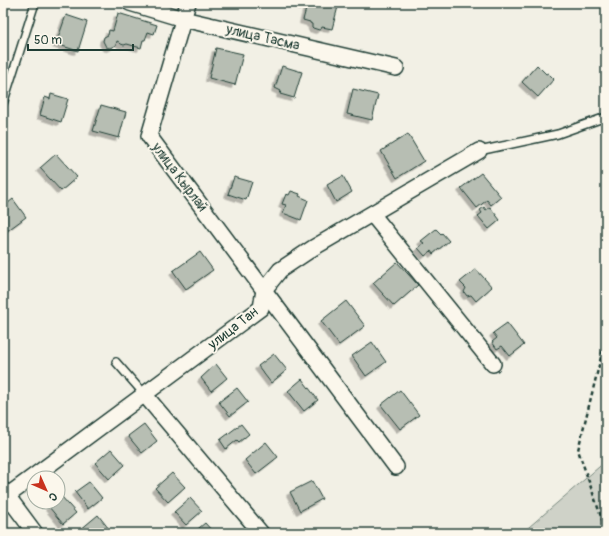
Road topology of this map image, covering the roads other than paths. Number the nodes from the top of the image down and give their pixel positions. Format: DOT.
graph roads {
  1 [pos="35,3"];
  2 [pos="130,3"];
  3 [pos="188,3"];
  4 [pos="183,19"];
  5 [pos="396,68"];
  6 [pos="3,104"];
  7 [pos="606,117"];
  8 [pos="479,151"];
  9 [pos="372,214"];
  10 [pos="264,290"];
  11 [pos="116,362"];
  12 [pos="493,364"];
  13 [pos="144,394"];
  14 [pos="396,467"];
  15 [pos="4,495"];
  16 [pos="35,533"];
  17 [pos="261,533"];
  1 -- 6 [label="lane"];
  2 -- 4 [label="street, улица Тасма"];
  3 -- 4 [label="street, улица Кырлай"];
  4 -- 5 [label="street, улица Тасма"];
  4 -- 10 [label="street, улица Кырлай"];
  7 -- 8 [label="lane"];
  8 -- 9 [label="street, улица Тан"];
  9 -- 10 [label="street, улица Тан"];
  9 -- 12 [label="street"];
  10 -- 13 [label="street, улица Тан"];
  10 -- 14 [label="street"];
  11 -- 13 [label="lane"];
  13 -- 15 [label="street, улица Тан"];
  13 -- 17 [label="street"];
  15 -- 16 [label="street"];
}
